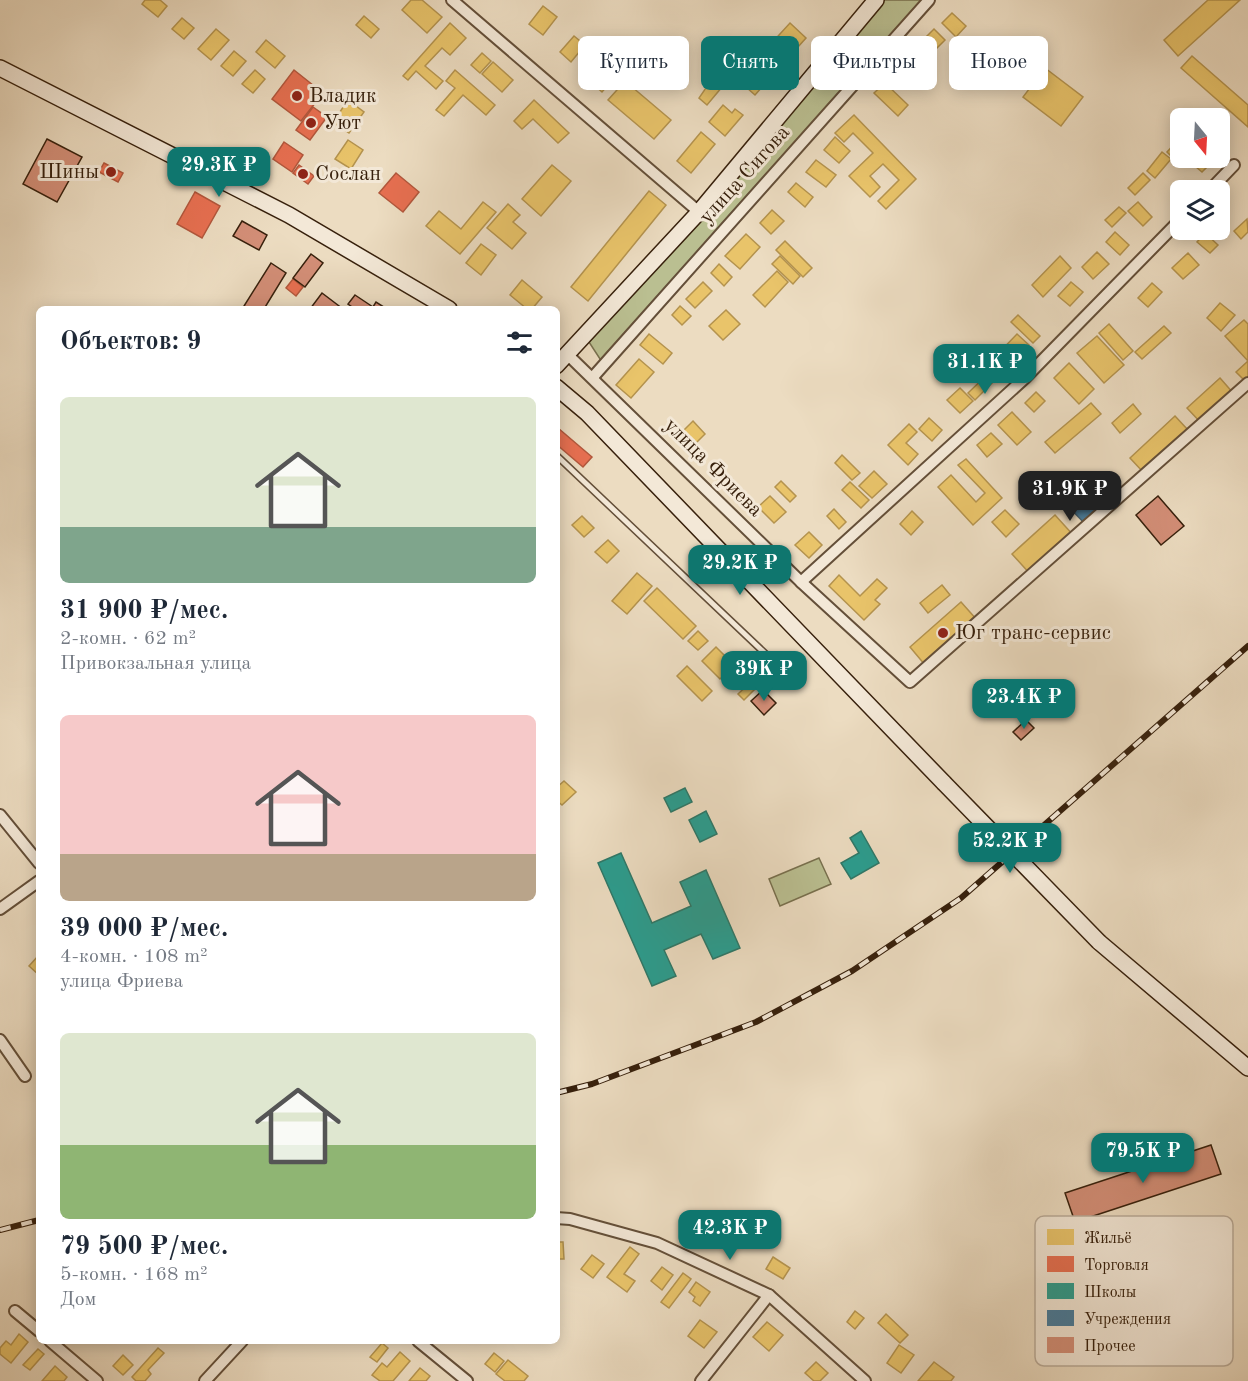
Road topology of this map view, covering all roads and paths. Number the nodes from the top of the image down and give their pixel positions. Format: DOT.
graph roads {
  1 [pos="452,0"];
  2 [pos="876,0"];
  3 [pos="929,0"];
  4 [pos="0,68"];
  5 [pos="1234,165"];
  6 [pos="1220,180"];
  7 [pos="699,212"];
  8 [pos="1170,230"];
  9 [pos="443,306"];
  10 [pos="562,360"];
  11 [pos="593,378"];
  12 [pos="1248,383"];
  13 [pos="560,390"];
  14 [pos="560,459"];
  15 [pos="801,582"];
  16 [pos="791,678"];
  17 [pos="0,815"];
  18 [pos="36,859"];
  19 [pos="36,883"];
  20 [pos="0,909"];
  21 [pos="0,1040"];
  22 [pos="1248,1068"];
  23 [pos="25,1076"];
  24 [pos="560,1218"];
  25 [pos="769,1295"];
  26 [pos="15,1311"];
  27 [pos="36,1328"];
  28 [pos="54,1344"];
  29 [pos="239,1344"];
  30 [pos="422,1344"];
  31 [pos="97,1381"];
  32 [pos="205,1381"];
  33 [pos="467,1381"];
  34 [pos="701,1381"];
  35 [pos="865,1381"];
  1 -- 7 [label="street"];
  2 -- 7 [label="main road, улица Сигова"];
  3 -- 11 [label="street, улица Сигова"];
  4 -- 9 [label="main road"];
  5 -- 6 [label="street"];
  7 -- 10 [label="main road, улица Сигова"];
  8 -- 15 [label="street"];
  10 -- 11 [label="street, улица Фриева"];
  11 -- 15 [label="street, улица Фриева"];
  12 -- 15 [label="street, улица Фриева"];
  13 -- 22 [label="main road, bridge"];
  14 -- 16 [label="lane"];
  17 -- 18 [label="street"];
  19 -- 20 [label="street"];
  21 -- 23 [label="street"];
  24 -- 25 [label="street"];
  25 -- 34 [label="street"];
  25 -- 35 [label="street"];
  26 -- 27 [label="street"];
  28 -- 31 [label="street"];
  29 -- 32 [label="street"];
  30 -- 33 [label="street"];
}
